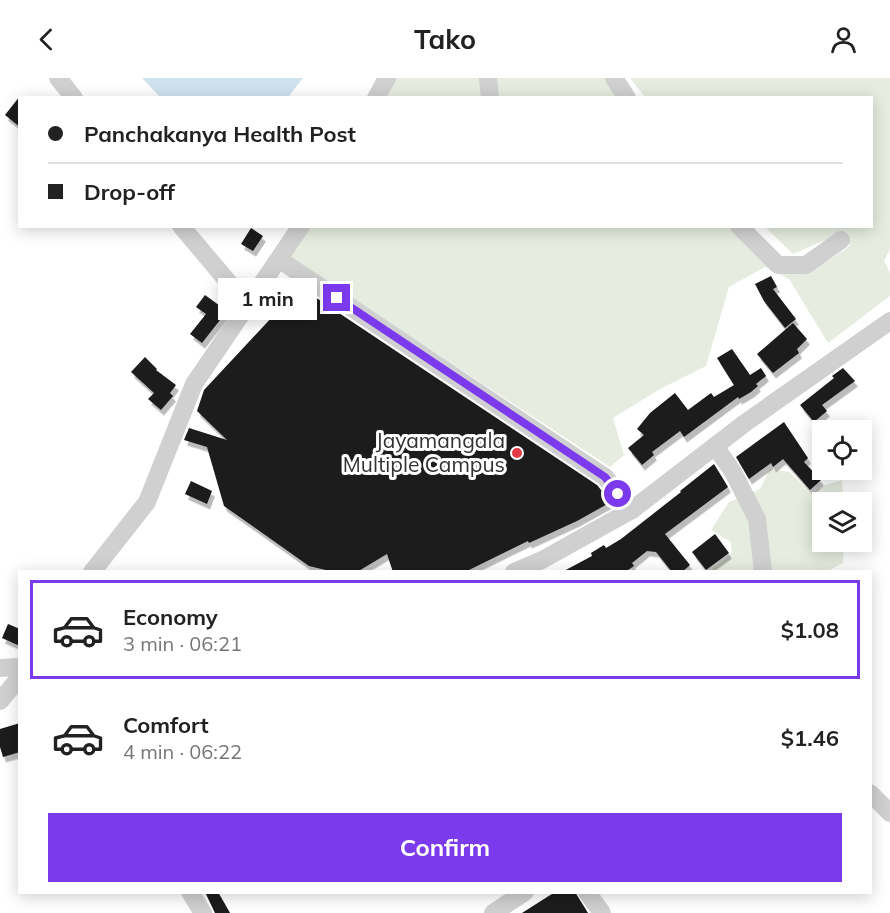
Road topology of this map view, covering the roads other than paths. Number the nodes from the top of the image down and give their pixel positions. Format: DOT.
graph roads {
  1 [pos="58,78"];
  2 [pos="387,78"];
  3 [pos="488,78"];
  4 [pos="614,78"];
  5 [pos="72,96"];
  6 [pos="377,96"];
  7 [pos="490,96"];
  8 [pos="626,96"];
  9 [pos="183,228"];
  10 [pos="300,228"];
  11 [pos="741,228"];
  12 [pos="841,240"];
  13 [pos="280,260"];
  14 [pos="241,315"];
  15 [pos="890,321"];
  16 [pos="715,446"];
  17 [pos="632,510"];
  18 [pos="94,570"];
  19 [pos="518,570"];
  20 [pos="763,570"];
  21 [pos="18,666"];
  22 [pos="0,668"];
  23 [pos="18,679"];
  24 [pos="0,701"];
  25 [pos="872,794"];
  26 [pos="890,813"];
  27 [pos="191,894"];
  28 [pos="522,894"];
  29 [pos="588,894"];
  30 [pos="203,913"];
  31 [pos="493,913"];
  32 [pos="602,913"];
  1 -- 5 [label="street"];
  2 -- 6 [label="street"];
  3 -- 7 [label="street"];
  4 -- 8 [label="street"];
  9 -- 14 [label="street"];
  10 -- 13 [label="street"];
  11 -- 12 [label="street"];
  13 -- 14 [label="street"];
  13 -- 17 [label="street"];
  14 -- 18 [label="street"];
  15 -- 16 [label="street"];
  16 -- 17 [label="street"];
  16 -- 20 [label="street"];
  17 -- 19 [label="street"];
  21 -- 22 [label="street"];
  23 -- 24 [label="street"];
  25 -- 26 [label="street"];
  27 -- 30 [label="street"];
  28 -- 31 [label="street"];
  29 -- 32 [label="street"];
}
